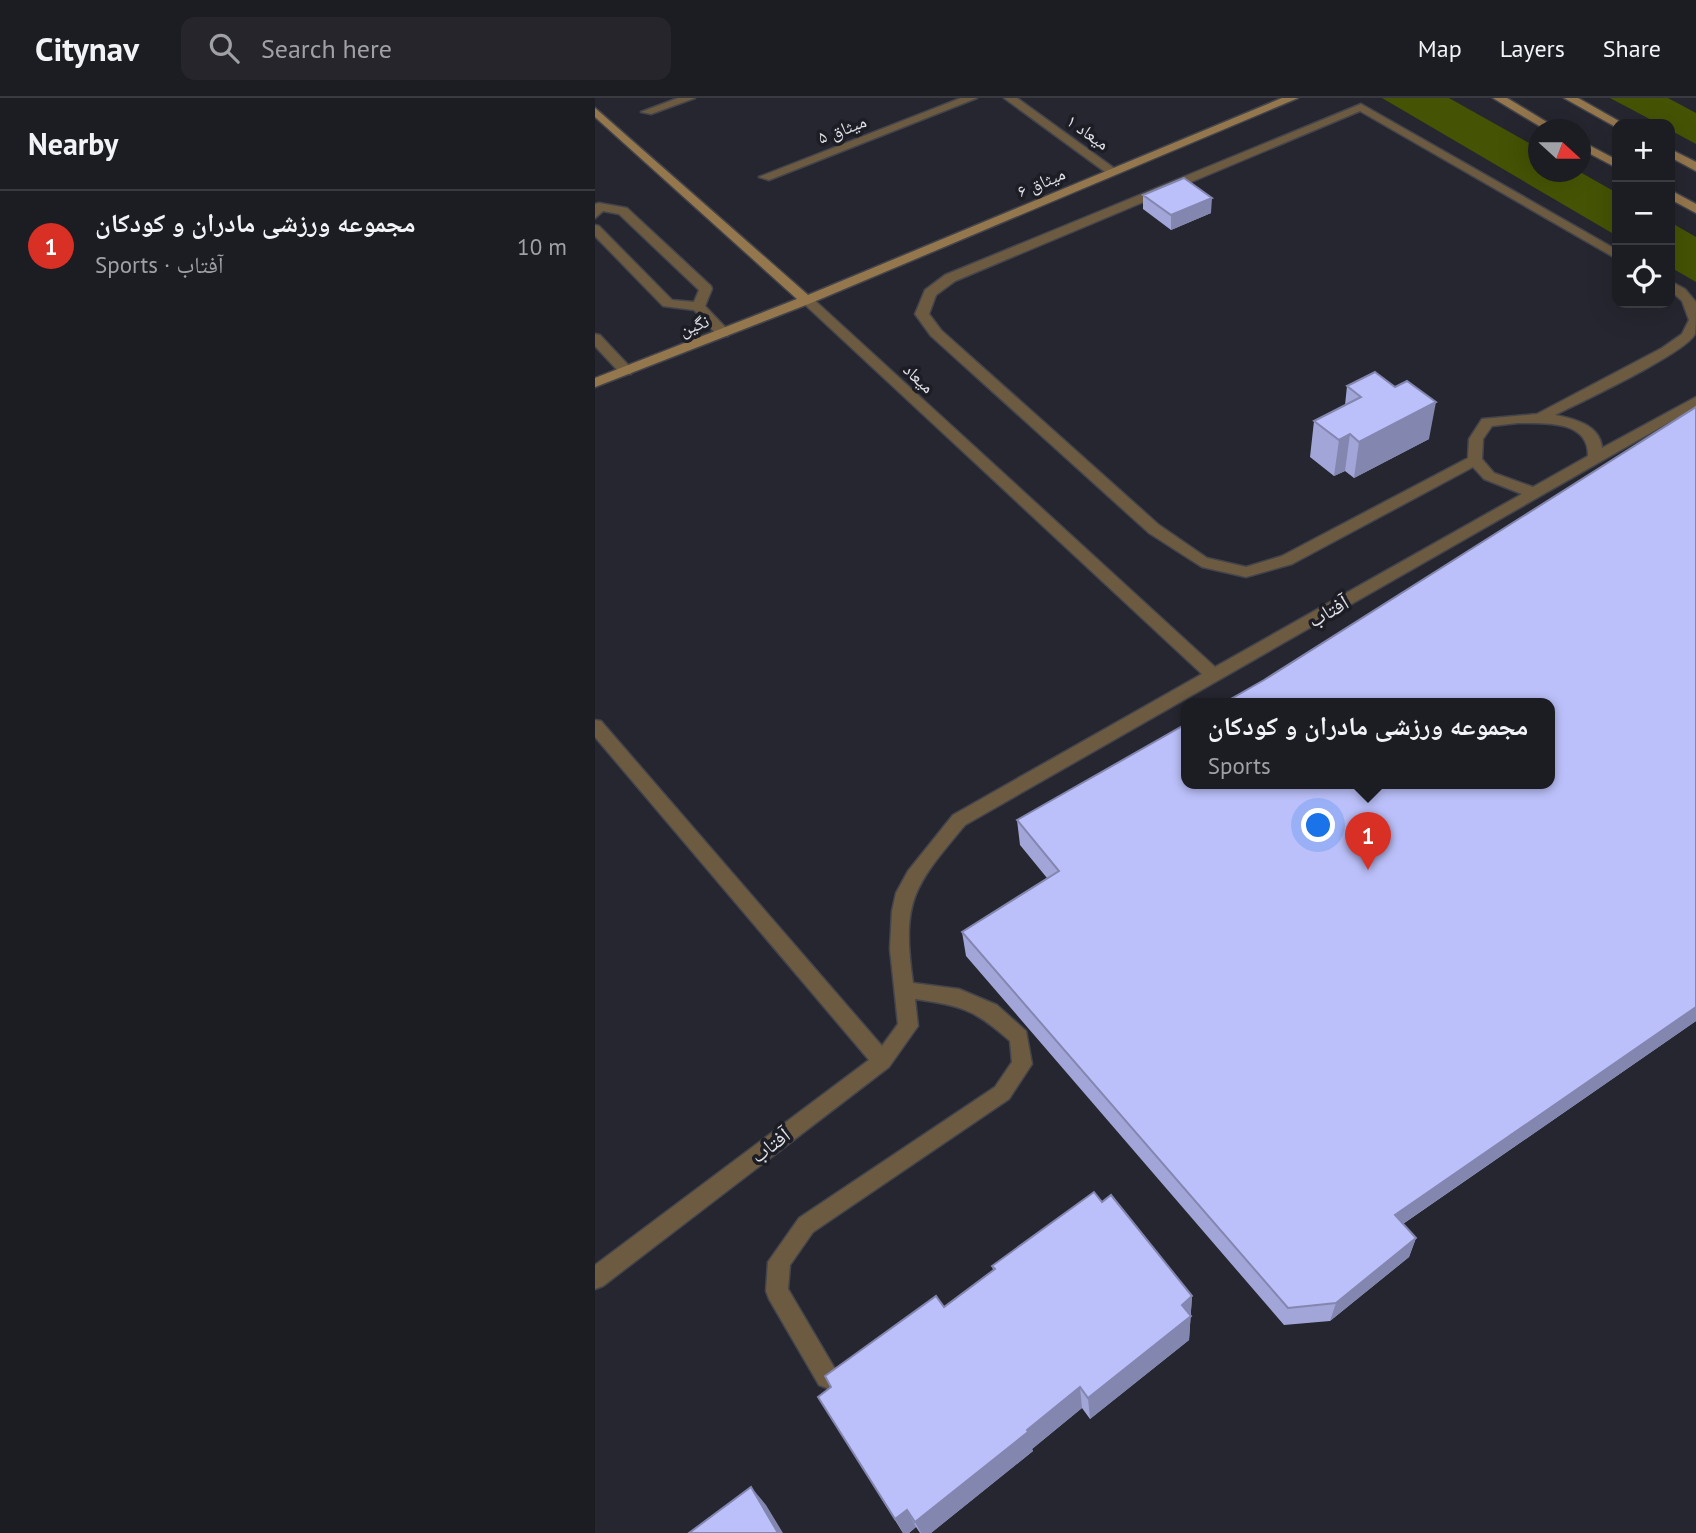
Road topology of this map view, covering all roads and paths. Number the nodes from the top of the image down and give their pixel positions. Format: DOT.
graph roads {
  1 [pos="689,98"];
  2 [pos="971,98"];
  3 [pos="1010,98"];
  4 [pos="1292,98"];
  5 [pos="1499,98"];
  6 [pos="1570,98"];
  7 [pos="595,111"];
  8 [pos="647,112"];
  9 [pos="1536,119"];
  10 [pos="1612,121"];
  11 [pos="1591,150"];
  12 [pos="1675,155"];
  13 [pos="1612,162"];
  14 [pos="1696,167"];
  15 [pos="1112,171"];
  16 [pos="765,177"];
  17 [pos="1675,197"];
  18 [pos="1696,209"];
  19 [pos="595,214"];
  20 [pos="595,229"];
  21 [pos="1612,252"];
  22 [pos="1675,288"];
  23 [pos="806,300"];
  24 [pos="698,307"];
  25 [pos="723,333"];
  26 [pos="595,338"];
  27 [pos="626,371"];
  28 [pos="595,383"];
  29 [pos="1696,401"];
  30 [pos="1543,416"];
  31 [pos="1595,458"];
  32 [pos="1475,460"];
  33 [pos="1535,493"];
  34 [pos="1215,676"];
  35 [pos="595,726"];
  36 [pos="906,990"];
  37 [pos="882,1061"];
  38 [pos="595,1278"];
  39 [pos="827,1377"];
  1 -- 8 [label="street"];
  2 -- 16 [label="street, میثاق ۵"];
  3 -- 15 [label="street, میعاد ۱"];
  4 -- 15 [label="street, میثاق ۶"];
  5 -- 9 [label="street"];
  6 -- 10 [label="street"];
  7 -- 23 [label="street, میعاد"];
  11 -- 13 [label="street"];
  12 -- 14 [label="street"];
  15 -- 23 [label="street, میثاق ۶"];
  17 -- 18 [label="street"];
  19 -- 24 [label="street"];
  20 -- 24 [label="street"];
  21 -- 32 [label="street"];
  22 -- 30 [label="street"];
  23 -- 25 [label="street, نگین"];
  23 -- 34 [label="street, میعاد"];
  24 -- 25 [label="street"];
  25 -- 27 [label="street, نگین"];
  26 -- 27 [label="street"];
  27 -- 28 [label="street, نگین"];
  29 -- 31 [label="street, آفتاب"];
  30 -- 31 [label="street"];
  30 -- 32 [label="street"];
  31 -- 33 [label="street, آفتاب"];
  32 -- 33 [label="street"];
  33 -- 34 [label="street, آفتاب"];
  34 -- 36 [label="street, آفتاب"];
  35 -- 37 [label="street"];
  36 -- 37 [label="street, آفتاب"];
  36 -- 39 [label="street"];
  37 -- 38 [label="street, آفتاب"];
}
